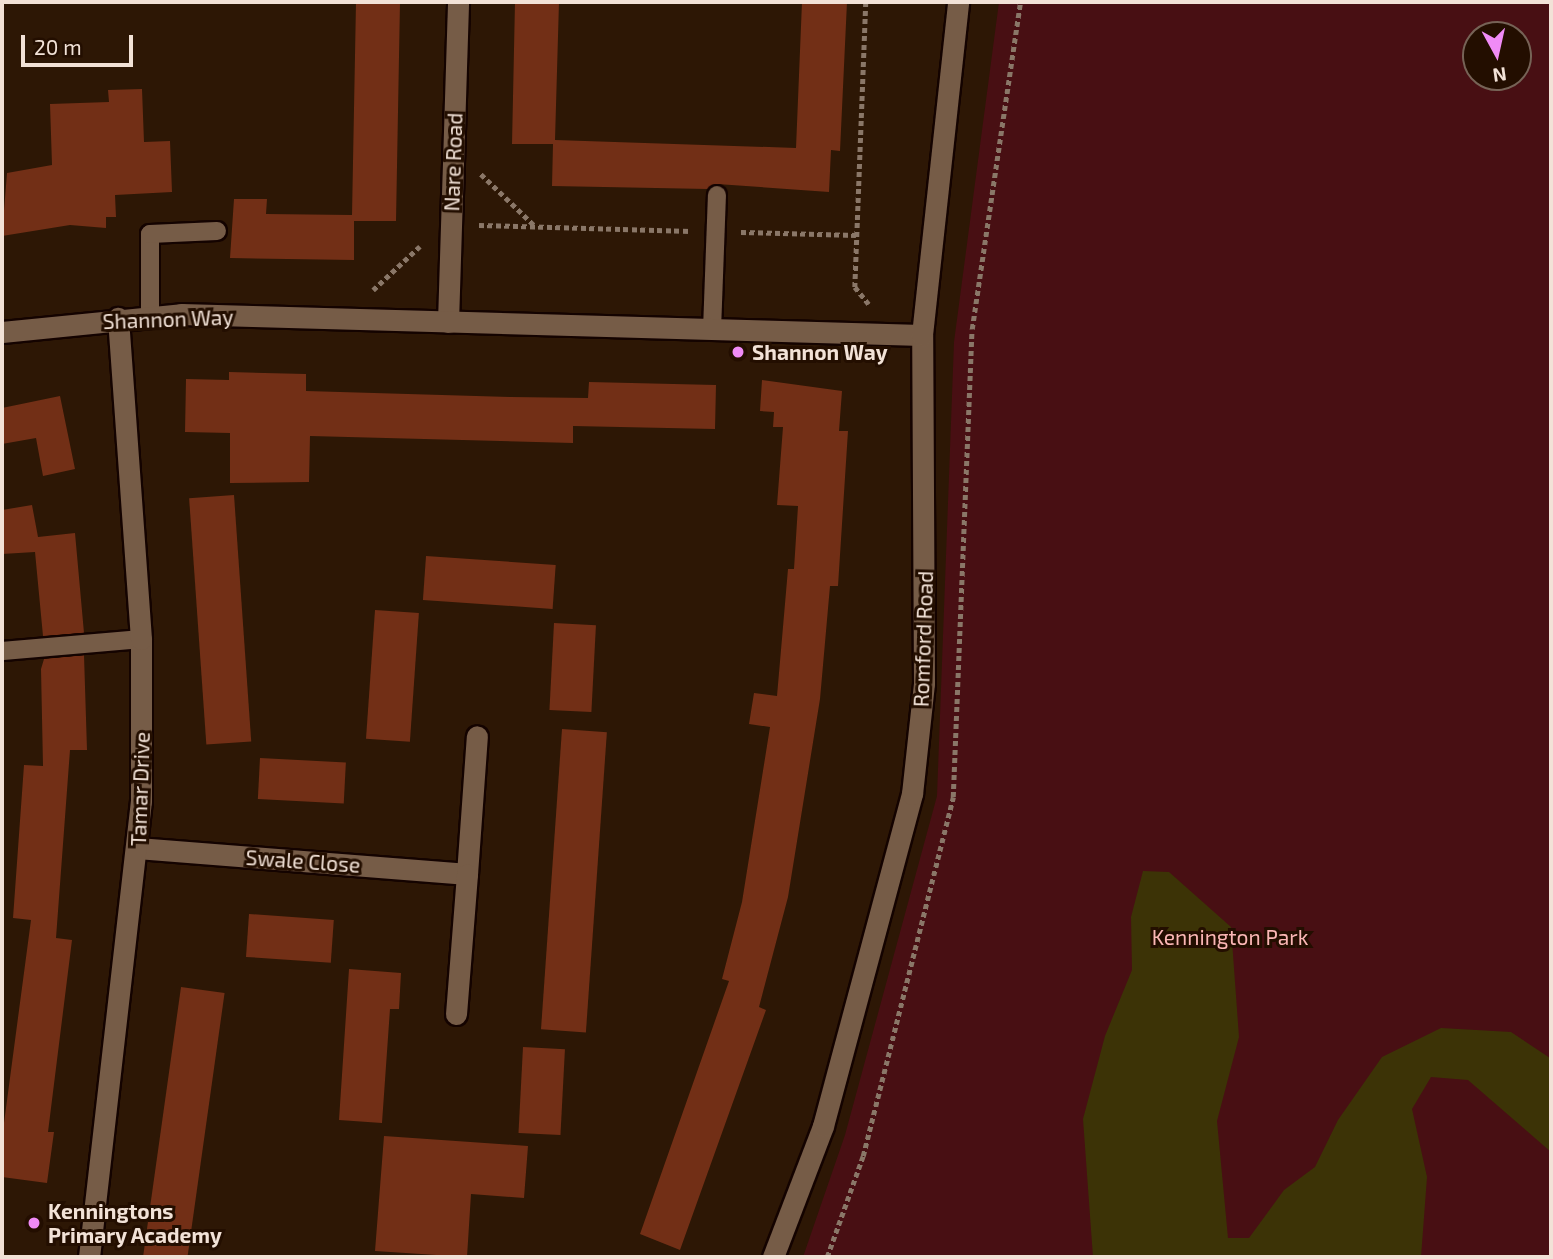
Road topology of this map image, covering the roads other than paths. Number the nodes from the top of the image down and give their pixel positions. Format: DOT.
graph roads {
  1 [pos="458,2"];
  2 [pos="958,2"];
  3 [pos="717,195"];
  4 [pos="217,231"];
  5 [pos="150,316"];
  6 [pos="118,318"];
  7 [pos="448,322"];
  8 [pos="712,330"];
  9 [pos="2,332"];
  10 [pos="922,335"];
  11 [pos="141,639"];
  12 [pos="2,651"];
  13 [pos="477,736"];
  14 [pos="138,848"];
  15 [pos="467,874"];
  16 [pos="456,1014"];
  17 [pos="89,1257"];
  18 [pos="773,1257"];
  1 -- 7 [label="street, Nare Road"];
  2 -- 10 [label="street, Romford Road"];
  3 -- 8 [label="lane"];
  4 -- 5 [label="lane"];
  5 -- 6 [label="street, Shannon Way"];
  5 -- 7 [label="street, Shannon Way"];
  6 -- 9 [label="street, Shannon Way"];
  6 -- 11 [label="street, Tamar Drive"];
  7 -- 8 [label="street, Shannon Way"];
  8 -- 10 [label="street, Shannon Way"];
  10 -- 18 [label="street, Romford Road"];
  11 -- 12 [label="lane"];
  11 -- 14 [label="street, Tamar Drive"];
  13 -- 15 [label="street"];
  14 -- 15 [label="street, Swale Close"];
  14 -- 17 [label="street, Tamar Drive"];
  15 -- 16 [label="street"];
}
